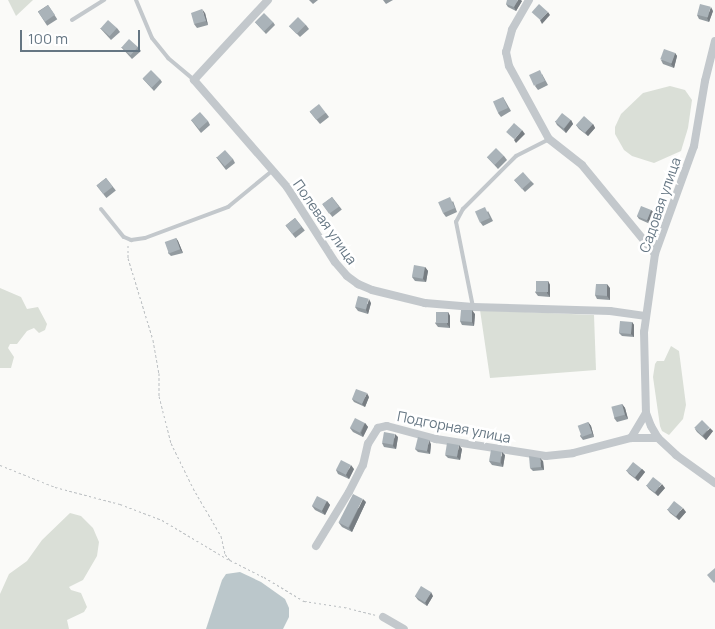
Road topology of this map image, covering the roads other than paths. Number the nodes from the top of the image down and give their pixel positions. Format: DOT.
graph roads {
  1 [pos="104,0"];
  2 [pos="136,0"];
  3 [pos="268,0"];
  4 [pos="529,0"];
  5 [pos="72,20"];
  6 [pos="715,41"];
  7 [pos="194,80"];
  8 [pos="548,139"];
  9 [pos="273,170"];
  10 [pos="101,210"];
  11 [pos="655,254"];
  12 [pos="473,307"];
  13 [pos="645,316"];
  14 [pos="646,413"];
  15 [pos="631,438"];
  16 [pos="658,438"];
  17 [pos="715,483"];
  18 [pos="316,546"];
  19 [pos="383,616"];
  20 [pos="404,629"];
  1 -- 5 [label="lane"];
  2 -- 7 [label="lane"];
  3 -- 7 [label="street"];
  4 -- 8 [label="street"];
  6 -- 11 [label="street, Садовая улица"];
  7 -- 9 [label="street, Полевая улица"];
  8 -- 11 [label="street"];
  8 -- 12 [label="lane"];
  9 -- 10 [label="lane"];
  9 -- 12 [label="street, Полевая улица"];
  11 -- 13 [label="street, Садовая улица"];
  12 -- 13 [label="street, Полевая улица"];
  13 -- 14 [label="street, Садовая улица"];
  14 -- 15 [label="street"];
  14 -- 16 [label="street, Садовая улица"];
  15 -- 16 [label="street, Подгорная улица"];
  15 -- 18 [label="street, Подгорная улица"];
  16 -- 17 [label="street"];
  19 -- 20 [label="street"];
}
